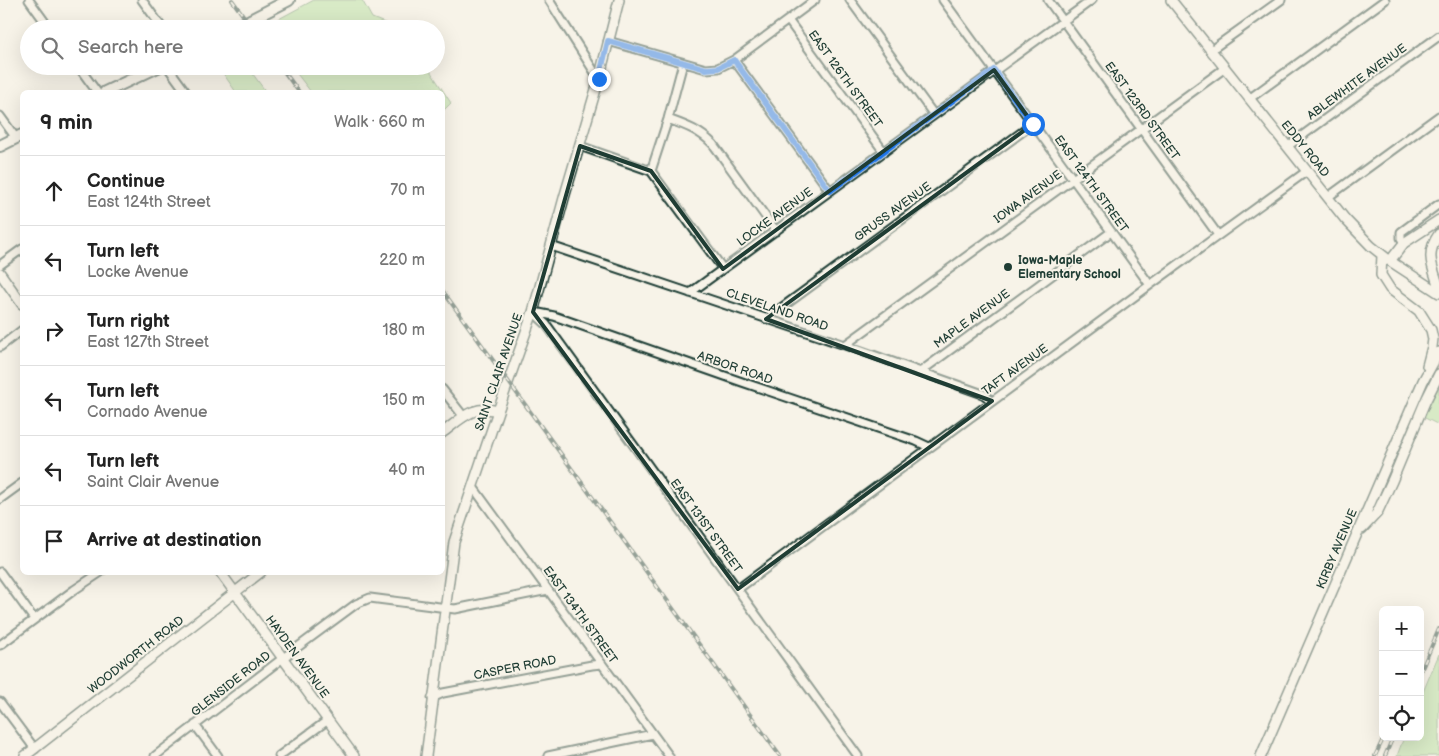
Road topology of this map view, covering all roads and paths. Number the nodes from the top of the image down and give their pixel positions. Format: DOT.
graph roads {
  1 [pos="29,0"];
  2 [pos="142,0"];
  3 [pos="289,0"];
  4 [pos="549,0"];
  5 [pos="619,0"];
  6 [pos="815,0"];
  7 [pos="850,0"];
  8 [pos="943,0"];
  9 [pos="1048,0"];
  10 [pos="1092,0"];
  11 [pos="1172,0"];
  12 [pos="1281,0"];
  13 [pos="1384,0"];
  14 [pos="43,20"];
  15 [pos="156,20"];
  16 [pos="250,20"];
  17 [pos="788,20"];
  18 [pos="1063,21"];
  19 [pos="1439,36"];
  20 [pos="608,41"];
  21 [pos="1211,50"];
  22 [pos="734,60"];
  23 [pos="683,63"];
  24 [pos="1225,68"];
  25 [pos="994,70"];
  26 [pos="85,75"];
  27 [pos="141,75"];
  28 [pos="174,75"];
  29 [pos="599,79"];
  30 [pos="96,90"];
  31 [pos="109,90"];
  32 [pos="185,90"];
  33 [pos="1250,99"];
  34 [pos="934,115"];
  35 [pos="0,116"];
  36 [pos="1439,116"];
  37 [pos="668,119"];
  38 [pos="1033,124"];
  39 [pos="1141,128"];
  40 [pos="19,136"];
  41 [pos="0,146"];
  42 [pos="580,146"];
  43 [pos="1288,146"];
  44 [pos="884,152"];
  45 [pos="651,171"];
  46 [pos="1307,171"];
  47 [pos="1073,178"];
  48 [pos="830,191"];
  49 [pos="1328,197"];
  50 [pos="1439,204"];
  51 [pos="1439,220"];
  52 [pos="776,231"];
  53 [pos="1111,232"];
  54 [pos="1439,234"];
  55 [pos="1218,235"];
  56 [pos="1404,243"];
  57 [pos="551,246"];
  58 [pos="20,250"];
  59 [pos="1386,258"];
  60 [pos="0,265"];
  61 [pos="723,269"];
  62 [pos="0,273"];
  63 [pos="1150,285"];
  64 [pos="1439,287"];
  65 [pos="690,293"];
  66 [pos="1439,293"];
  67 [pos="20,301"];
  68 [pos="533,312"];
  69 [pos="766,319"];
  70 [pos="20,332"];
  71 [pos="845,345"];
  72 [pos="0,347"];
  73 [pos="1439,352"];
  74 [pos="920,372"];
  75 [pos="1439,374"];
  76 [pos="1422,381"];
  77 [pos="445,392"];
  78 [pos="992,401"];
  79 [pos="498,411"];
  80 [pos="464,417"];
  81 [pos="445,431"];
  82 [pos="929,447"];
  83 [pos="20,484"];
  84 [pos="473,487"];
  85 [pos="0,499"];
  86 [pos="1358,533"];
  87 [pos="0,572"];
  88 [pos="97,575"];
  89 [pos="222,575"];
  90 [pos="257,575"];
  91 [pos="738,589"];
  92 [pos="548,590"];
  93 [pos="234,593"];
  94 [pos="445,608"];
  95 [pos="34,619"];
  96 [pos="0,645"];
  97 [pos="282,658"];
  98 [pos="602,664"];
  99 [pos="432,698"];
  100 [pos="0,702"];
  101 [pos="328,720"];
  102 [pos="195,725"];
  103 [pos="653,734"];
  104 [pos="34,749"];
  105 [pos="25,756"];
  106 [pos="155,756"];
  107 [pos="218,756"];
  108 [pos="279,756"];
  109 [pos="354,756"];
  110 [pos="426,756"];
  111 [pos="548,756"];
  112 [pos="669,756"];
  113 [pos="858,756"];
  114 [pos="1261,756"];
  1 -- 14 [label="street"];
  2 -- 15 [label="street"];
  3 -- 16 [label="main road"];
  4 -- 29 [label="street"];
  5 -- 20 [label="street, SAINT CLAIR AVENUE"];
  6 -- 17 [label="street"];
  7 -- 34 [label="street"];
  8 -- 25 [label="street, EAST 124TH STREET"];
  9 -- 18 [label="street, EAST 123RD STREET"];
  10 -- 18 [label="street, LOCKE AVENUE"];
  11 -- 21 [label="street, EDDY ROAD"];
  12 -- 21 [label="street"];
  13 -- 33 [label="street"];
  17 -- 22 [label="street"];
  17 -- 44 [label="street, EAST 126TH STREET"];
  18 -- 25 [label="street, LOCKE AVENUE"];
  18 -- 39 [label="street, EAST 123RD STREET"];
  19 -- 43 [label="street, ABLEWHITE AVENUE"];
  20 -- 23 [label="street"];
  20 -- 29 [label="street, SAINT CLAIR AVENUE"];
  21 -- 24 [label="street, EDDY ROAD"];
  22 -- 23 [label="street"];
  22 -- 48 [label="street"];
  23 -- 37 [label="street"];
  24 -- 33 [label="street, EDDY ROAD"];
  24 -- 39 [label="street, IOWA AVENUE"];
  25 -- 34 [label="street, LOCKE AVENUE"];
  25 -- 38 [label="street, EAST 124TH STREET"];
  26 -- 30 [label="street"];
  27 -- 31 [label="main road"];
  28 -- 32 [label="street"];
  29 -- 42 [label="street, SAINT CLAIR AVENUE"];
  33 -- 43 [label="street, EDDY ROAD"];
  34 -- 44 [label="street, LOCKE AVENUE"];
  35 -- 40 [label="street"];
  36 -- 49 [label="street"];
  37 -- 45 [label="street"];
  37 -- 52 [label="street"];
  38 -- 47 [label="street, EAST 124TH STREET"];
  38 -- 69 [label="street, GRUSS AVENUE"];
  39 -- 47 [label="street, IOWA AVENUE"];
  39 -- 55 [label="street, EAST 123RD STREET"];
  40 -- 41 [label="main road"];
  42 -- 45 [label="street"];
  42 -- 57 [label="street, SAINT CLAIR AVENUE"];
  43 -- 46 [label="street, EDDY ROAD"];
  44 -- 48 [label="street, LOCKE AVENUE"];
  45 -- 61 [label="street"];
  46 -- 49 [label="street, EDDY ROAD"];
  46 -- 55 [label="street, TAFT AVENUE"];
  47 -- 53 [label="street, EAST 124TH STREET"];
  47 -- 71 [label="street, IOWA AVENUE"];
  48 -- 52 [label="street, LOCKE AVENUE"];
  49 -- 59 [label="street, EDDY ROAD"];
  50 -- 56 [label="street"];
  51 -- 56 [label="street"];
  52 -- 61 [label="street, LOCKE AVENUE"];
  53 -- 63 [label="street, EAST 124TH STREET"];
  53 -- 74 [label="street, MAPLE AVENUE"];
  54 -- 64 [label="street"];
  55 -- 63 [label="street, TAFT AVENUE"];
  56 -- 59 [label="street"];
  57 -- 65 [label="street, CLEVELAND ROAD"];
  57 -- 68 [label="street, SAINT CLAIR AVENUE"];
  58 -- 60 [label="street"];
  59 -- 66 [label="street, EDDY ROAD"];
  59 -- 76 [label="street"];
  61 -- 65 [label="street, LOCKE AVENUE"];
  62 -- 67 [label="street"];
  63 -- 78 [label="street, TAFT AVENUE"];
  65 -- 69 [label="street, CLEVELAND ROAD"];
  68 -- 79 [label="street, SAINT CLAIR AVENUE"];
  68 -- 82 [label="street, ARBOR ROAD"];
  68 -- 91 [label="street, EAST 131ST STREET"];
  69 -- 71 [label="street, CLEVELAND ROAD"];
  70 -- 72 [label="street"];
  71 -- 74 [label="street, CLEVELAND ROAD"];
  73 -- 76 [label="street, KIRBY AVENUE"];
  74 -- 78 [label="street, CLEVELAND ROAD"];
  75 -- 86 [label="street"];
  76 -- 86 [label="street, KIRBY AVENUE"];
  77 -- 80 [label="street"];
  78 -- 82 [label="street, TAFT AVENUE"];
  79 -- 80 [label="street"];
  79 -- 84 [label="street, SAINT CLAIR AVENUE"];
  80 -- 81 [label="street"];
  82 -- 91 [label="street, TAFT AVENUE"];
  83 -- 85 [label="street"];
  84 -- 92 [label="street, EAST 134TH STREET"];
  84 -- 94 [label="street, SAINT CLAIR AVENUE"];
  86 -- 114 [label="street, KIRBY AVENUE"];
  87 -- 95 [label="street"];
  88 -- 95 [label="street"];
  89 -- 93 [label="street, HAYDEN AVENUE"];
  90 -- 93 [label="street, WOODWORTH ROAD"];
  91 -- 113 [label="street, EAST 131ST STREET"];
  92 -- 94 [label="street, GLENSIDE ROAD"];
  92 -- 98 [label="street, EAST 134TH STREET"];
  93 -- 97 [label="street, HAYDEN AVENUE"];
  93 -- 104 [label="street, WOODWORTH ROAD"];
  94 -- 97 [label="street, GLENSIDE ROAD"];
  94 -- 99 [label="street, SAINT CLAIR AVENUE"];
  95 -- 96 [label="street"];
  97 -- 101 [label="street, HAYDEN AVENUE"];
  97 -- 102 [label="street, GLENSIDE ROAD"];
  98 -- 99 [label="street, CASPER ROAD"];
  98 -- 103 [label="street, EAST 134TH STREET"];
  99 -- 110 [label="street, SAINT CLAIR AVENUE"];
  100 -- 104 [label="street"];
  101 -- 108 [label="street"];
  101 -- 109 [label="street, HAYDEN AVENUE"];
  102 -- 106 [label="street, GLENSIDE ROAD"];
  102 -- 107 [label="street"];
  103 -- 111 [label="street"];
  103 -- 112 [label="street, EAST 134TH STREET"];
  104 -- 105 [label="street, WOODWORTH ROAD"];
}
